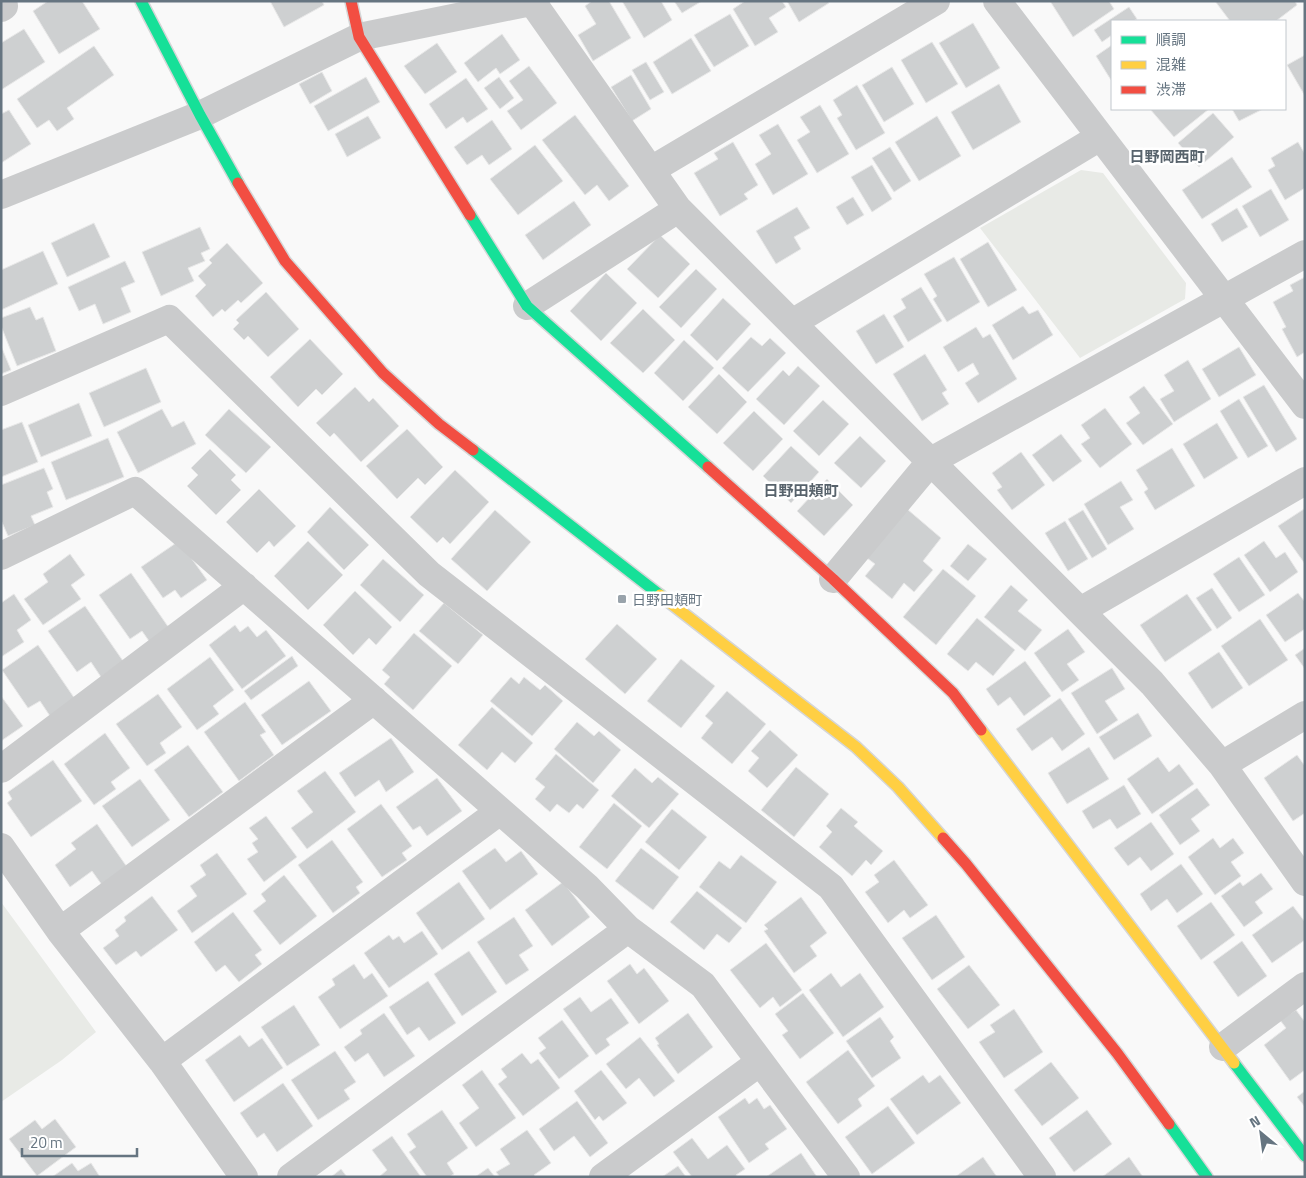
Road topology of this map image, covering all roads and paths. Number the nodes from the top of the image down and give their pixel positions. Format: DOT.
graph roads {
  1 [pos="141,1"];
  2 [pos="352,1"];
  3 [pos="936,1"];
  4 [pos="997,1"];
  5 [pos="1,2"];
  6 [pos="535,2"];
  7 [pos="1,8"];
  8 [pos="358,36"];
  9 [pos="200,116"];
  10 [pos="1100,137"];
  11 [pos="650,170"];
  12 [pos="1,195"];
  13 [pos="678,209"];
  14 [pos="1305,254"];
  15 [pos="1224,299"];
  16 [pos="527,306"];
  17 [pos="792,323"];
  18 [pos="1,392"];
  19 [pos="1305,405"];
  20 [pos="931,461"];
  21 [pos="1305,481"];
  22 [pos="1,556"];
  23 [pos="833,578"];
  24 [pos="244,586"];
  25 [pos="1080,611"];
  26 [pos="374,700"];
  27 [pos="1305,715"];
  28 [pos="1222,765"];
  29 [pos="1,768"];
  30 [pos="500,811"];
  31 [pos="1,848"];
  32 [pos="1305,882"];
  33 [pos="628,929"];
  34 [pos="60,931"];
  35 [pos="1305,986"];
  36 [pos="1223,1047"];
  37 [pos="162,1061"];
  38 [pos="760,1062"];
  39 [pos="1305,1156"];
  40 [pos="244,1177"];
  41 [pos="291,1177"];
  42 [pos="604,1177"];
  43 [pos="846,1177"];
  44 [pos="1042,1177"];
  45 [pos="1207,1177"];
  1 -- 9 [label="street"];
  2 -- 8 [label="street"];
  3 -- 11 [label="street"];
  4 -- 10 [label="street"];
  5 -- 7 [label="street"];
  6 -- 8 [label="street"];
  6 -- 11 [label="street"];
  8 -- 9 [label="street"];
  8 -- 16 [label="street"];
  9 -- 12 [label="street"];
  9 -- 45 [label="street"];
  10 -- 15 [label="street"];
  10 -- 17 [label="street"];
  11 -- 13 [label="street"];
  13 -- 16 [label="street"];
  13 -- 17 [label="street"];
  14 -- 15 [label="street"];
  15 -- 19 [label="street"];
  15 -- 20 [label="street"];
  16 -- 23 [label="street"];
  17 -- 20 [label="street"];
  18 -- 44 [label="street"];
  20 -- 23 [label="street"];
  20 -- 25 [label="street"];
  21 -- 25 [label="street"];
  22 -- 24 [label="street"];
  23 -- 36 [label="street"];
  24 -- 26 [label="street"];
  24 -- 29 [label="street"];
  25 -- 28 [label="street"];
  26 -- 30 [label="street"];
  26 -- 34 [label="street"];
  27 -- 28 [label="street"];
  28 -- 32 [label="street"];
  30 -- 33 [label="street"];
  30 -- 37 [label="street"];
  31 -- 34 [label="street"];
  33 -- 38 [label="street"];
  33 -- 41 [label="street"];
  34 -- 37 [label="street"];
  35 -- 36 [label="street"];
  36 -- 39 [label="street"];
  37 -- 40 [label="street"];
  38 -- 42 [label="street"];
  38 -- 43 [label="street"];
}
